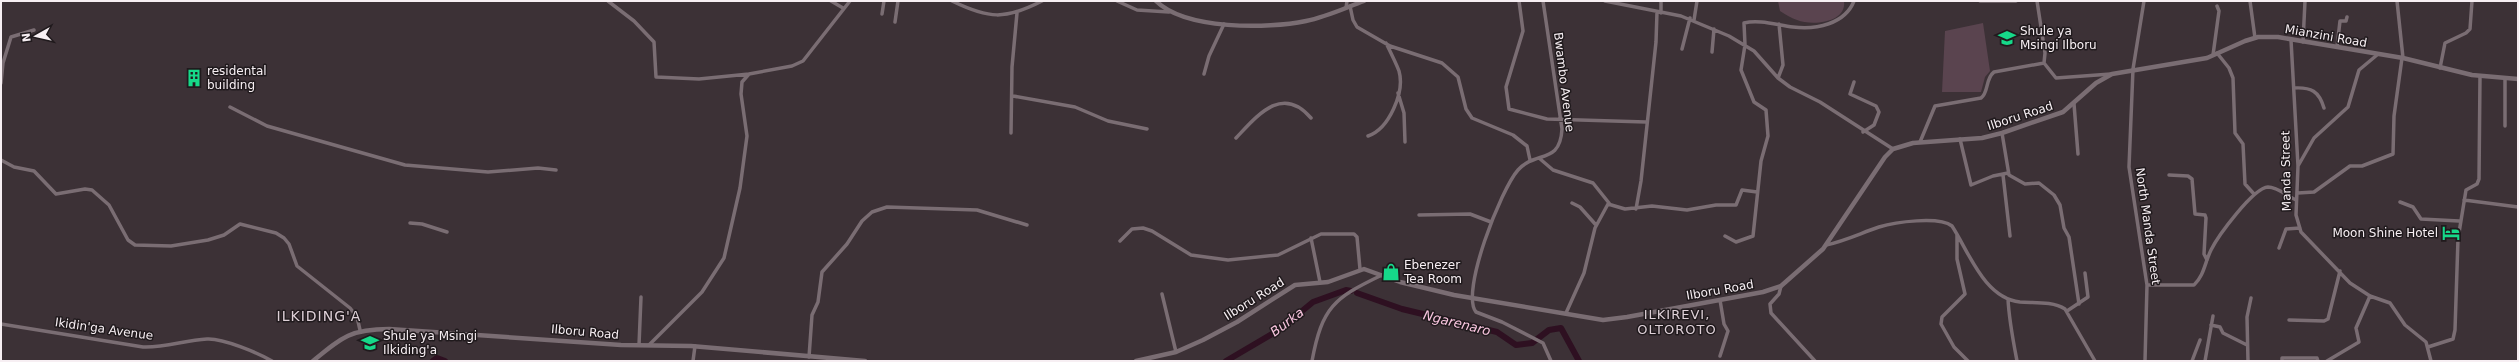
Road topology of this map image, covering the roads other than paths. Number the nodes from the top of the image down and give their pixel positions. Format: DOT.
graph roads {
  1 [pos="608,1"];
  2 [pos="831,1"];
  3 [pos="850,1"];
  4 [pos="884,1"];
  5 [pos="898,1"];
  6 [pos="952,1"];
  7 [pos="1042,1"];
  8 [pos="1117,1"];
  9 [pos="1156,1"];
  10 [pos="1347,1"];
  11 [pos="1364,1"];
  12 [pos="1519,1"];
  13 [pos="1543,1"];
  14 [pos="1605,1"];
  15 [pos="1661,1"];
  16 [pos="1697,1"];
  17 [pos="1854,1"];
  18 [pos="1980,1"];
  19 [pos="2016,1"];
  20 [pos="2037,1"];
  21 [pos="2144,1"];
  22 [pos="2250,1"];
  23 [pos="2305,1"];
  24 [pos="2397,1"];
  25 [pos="2472,1"];
  26 [pos="2217,6"];
  27 [pos="1348,7"];
  28 [pos="843,8"];
  29 [pos="1169,12"];
  30 [pos="1659,12"];
  31 [pos="1017,13"];
  32 [pos="882,14"];
  33 [pos="2347,17"];
  34 [pos="1690,18"];
  35 [pos="1694,20"];
  36 [pos="895,22"];
  37 [pos="1224,24"];
  38 [pos="1779,24"];
  39 [pos="1714,29"];
  40 [pos="34,30"];
  41 [pos="2255,38"];
  42 [pos="2291,40"];
  43 [pos="1385,42"];
  44 [pos="2302,42"];
  45 [pos="1745,45"];
  46 [pos="2337,47"];
  47 [pos="1682,48"];
  48 [pos="1712,52"];
  49 [pos="2215,54"];
  50 [pos="2378,55"];
  51 [pos="2402,58"];
  52 [pos="2044,63"];
  53 [pos="2440,68"];
  54 [pos="2132,69"];
  55 [pos="749,74"];
  56 [pos="1204,74"];
  57 [pos="2112,74"];
  58 [pos="2480,76"];
  59 [pos="1778,78"];
  60 [pos="2505,78"];
  61 [pos="2518,79"];
  62 [pos="1854,82"];
  63 [pos="1,83"];
  64 [pos="2294,88"];
  65 [pos="1398,93"];
  66 [pos="1013,96"];
  67 [pos="2074,104"];
  68 [pos="230,107"];
  69 [pos="2324,108"];
  70 [pos="1311,118"];
  71 [pos="1560,119"];
  72 [pos="1646,122"];
  73 [pos="2505,126"];
  74 [pos="1147,128"];
  75 [pos="1863,132"];
  76 [pos="1011,133"];
  77 [pos="2002,133"];
  78 [pos="1368,136"];
  79 [pos="1236,138"];
  80 [pos="1960,139"];
  81 [pos="1406,142"];
  82 [pos="1920,142"];
  83 [pos="1893,150"];
  84 [pos="2078,154"];
  85 [pos="1539,158"];
  86 [pos="1,160"];
  87 [pos="1530,160"];
  88 [pos="2298,166"];
  89 [pos="556,170"];
  90 [pos="2008,173"];
  91 [pos="2003,175"];
  92 [pos="2169,175"];
  93 [pos="1757,192"];
  94 [pos="2298,193"];
  95 [pos="2254,194"];
  96 [pos="2296,200"];
  97 [pos="2464,200"];
  98 [pos="2400,202"];
  99 [pos="1572,203"];
  100 [pos="1609,203"];
  101 [pos="2518,207"];
  102 [pos="1636,209"];
  103 [pos="1419,216"];
  104 [pos="1491,222"];
  105 [pos="2459,222"];
  106 [pos="410,223"];
  107 [pos="1027,225"];
  108 [pos="1596,225"];
  109 [pos="2300,228"];
  110 [pos="447,232"];
  111 [pos="1957,235"];
  112 [pos="1725,236"];
  113 [pos="2010,236"];
  114 [pos="1311,238"];
  115 [pos="1120,241"];
  116 [pos="1826,245"];
  117 [pos="2279,248"];
  118 [pos="2207,260"];
  119 [pos="1360,269"];
  120 [pos="2340,271"];
  121 [pos="2085,274"];
  122 [pos="1382,275"];
  123 [pos="1320,282"];
  124 [pos="2148,285"];
  125 [pos="1781,286"];
  126 [pos="1162,294"];
  127 [pos="2370,296"];
  128 [pos="641,297"];
  129 [pos="1471,298"];
  130 [pos="2251,298"];
  131 [pos="2008,299"];
  132 [pos="1720,300"];
  133 [pos="2079,304"];
  134 [pos="2067,311"];
  135 [pos="1566,313"];
  136 [pos="2213,316"];
  137 [pos="2289,320"];
  138 [pos="1,324"];
  139 [pos="2211,325"];
  140 [pos="360,330"];
  141 [pos="2200,340"];
  142 [pos="639,345"];
  143 [pos="649,345"];
  144 [pos="2247,345"];
  145 [pos="695,346"];
  146 [pos="2428,347"];
  147 [pos="1176,352"];
  148 [pos="1720,356"];
  149 [pos="809,357"];
  150 [pos="272,361"];
  151 [pos="313,361"];
  152 [pos="693,361"];
  153 [pos="865,361"];
  154 [pos="1136,361"];
  155 [pos="1312,361"];
  156 [pos="1551,361"];
  157 [pos="1815,361"];
  158 [pos="1968,361"];
  159 [pos="2017,361"];
  160 [pos="2095,361"];
  161 [pos="2145,361"];
  162 [pos="2192,361"];
  163 [pos="2205,361"];
  164 [pos="2248,361"];
  165 [pos="2282,361"];
  166 [pos="2318,361"];
  167 [pos="2327,361"];
  168 [pos="2430,361"];
  1 -- 55 [label="street"];
  2 -- 28 [label="street"];
  3 -- 28 [label="street"];
  4 -- 32 [label="street"];
  5 -- 36 [label="street"];
  6 -- 31 [label="street"];
  7 -- 31 [label="street"];
  8 -- 29 [label="street"];
  9 -- 29 [label="street"];
  10 -- 27 [label="street"];
  11 -- 27 [label="street"];
  12 -- 71 [label="street"];
  13 -- 71 [label="street, Bwambo Avenue"];
  14 -- 30 [label="street"];
  15 -- 30 [label="street"];
  16 -- 35 [label="street"];
  17 -- 38 [label="street"];
  18 -- 19 [label="street"];
  20 -- 52 [label="street"];
  21 -- 54 [label="street"];
  22 -- 41 [label="street"];
  23 -- 44 [label="street"];
  24 -- 51 [label="street"];
  25 -- 53 [label="street"];
  26 -- 49 [label="street"];
  27 -- 37 [label="street"];
  27 -- 43 [label="street"];
  28 -- 55 [label="street"];
  29 -- 37 [label="street"];
  30 -- 34 [label="street"];
  30 -- 72 [label="street"];
  31 -- 66 [label="street"];
  33 -- 46 [label="street"];
  34 -- 35 [label="street"];
  34 -- 47 [label="street"];
  35 -- 39 [label="street"];
  37 -- 56 [label="street"];
  38 -- 45 [label="street"];
  38 -- 59 [label="street"];
  39 -- 45 [label="street"];
  39 -- 48 [label="street"];
  40 -- 63 [label="street"];
  41 -- 42 [label="street, Mianzini Road"];
  41 -- 49 [label="street, Mianzini Road"];
  42 -- 44 [label="street, Mianzini Road"];
  42 -- 64 [label="street, Manda Street"];
  43 -- 65 [label="street"];
  43 -- 87 [label="street"];
  44 -- 46 [label="street, Mianzini Road"];
  45 -- 59 [label="street"];
  45 -- 93 [label="street"];
  46 -- 50 [label="street, Mianzini Road"];
  49 -- 54 [label="street, Mianzini Road"];
  49 -- 95 [label="street"];
  50 -- 51 [label="street, Mianzini Road"];
  50 -- 88 [label="street"];
  51 -- 53 [label="street, Mianzini Road"];
  51 -- 94 [label="street"];
  52 -- 57 [label="street"];
  52 -- 82 [label="street"];
  53 -- 58 [label="street, Mianzini Road"];
  54 -- 57 [label="street, Ilboru Road"];
  54 -- 124 [label="street, North Manda Street"];
  55 -- 143 [label="street"];
  57 -- 67 [label="street, Ilboru Road"];
  58 -- 60 [label="street, Mianzini Road"];
  58 -- 97 [label="street"];
  59 -- 75 [label="street"];
  60 -- 61 [label="street, Mianzini Road"];
  60 -- 73 [label="street"];
  62 -- 75 [label="street"];
  64 -- 69 [label="street"];
  64 -- 88 [label="street, Manda Street"];
  65 -- 78 [label="street"];
  65 -- 81 [label="street"];
  66 -- 74 [label="street"];
  66 -- 76 [label="street"];
  67 -- 77 [label="street, Ilboru Road"];
  67 -- 84 [label="street"];
  68 -- 89 [label="street"];
  70 -- 79 [label="street"];
  71 -- 72 [label="street"];
  71 -- 85 [label="street, Bwambo Avenue"];
  72 -- 102 [label="street"];
  75 -- 83 [label="street"];
  77 -- 80 [label="street, Ilboru Road"];
  77 -- 90 [label="street"];
  80 -- 82 [label="street, Ilboru Road"];
  80 -- 91 [label="street"];
  82 -- 83 [label="street, Ilboru Road"];
  83 -- 116 [label="street, Ilboru Road"];
  85 -- 87 [label="street, Bwambo Avenue"];
  85 -- 100 [label="street"];
  86 -- 140 [label="street"];
  87 -- 104 [label="street"];
  88 -- 94 [label="street, Manda Street"];
  90 -- 91 [label="street"];
  90 -- 133 [label="street"];
  91 -- 113 [label="street"];
  92 -- 118 [label="street"];
  93 -- 102 [label="street"];
  93 -- 112 [label="street"];
  94 -- 96 [label="street, Manda Street"];
  95 -- 96 [label="street"];
  95 -- 118 [label="street"];
  96 -- 109 [label="street, Manda Street"];
  97 -- 101 [label="street"];
  97 -- 105 [label="street"];
  98 -- 105 [label="street"];
  99 -- 108 [label="street"];
  100 -- 102 [label="street"];
  100 -- 108 [label="street"];
  103 -- 104 [label="street"];
  104 -- 129 [label="street"];
  105 -- 146 [label="street"];
  106 -- 110 [label="street"];
  107 -- 149 [label="street"];
  108 -- 135 [label="street"];
  109 -- 117 [label="street"];
  109 -- 120 [label="street, Manda Street"];
  111 -- 116 [label="street"];
  111 -- 131 [label="street"];
  111 -- 158 [label="street"];
  114 -- 115 [label="street"];
  114 -- 119 [label="street"];
  114 -- 123 [label="street"];
  116 -- 125 [label="street, Ilboru Road"];
  118 -- 124 [label="street"];
  119 -- 122 [label="street, Ilboru Road"];
  119 -- 123 [label="street, Ilboru Road"];
  120 -- 127 [label="street, Manda Street"];
  120 -- 137 [label="street"];
  121 -- 133 [label="street"];
  122 -- 129 [label="street, Ilboru Road"];
  122 -- 155 [label="street"];
  123 -- 147 [label="street, Ilboru Road"];
  124 -- 161 [label="street, North Manda Street"];
  125 -- 132 [label="street, Ilboru Road"];
  125 -- 157 [label="street"];
  126 -- 147 [label="street"];
  127 -- 146 [label="street, Manda Street"];
  127 -- 167 [label="street"];
  128 -- 142 [label="street"];
  129 -- 135 [label="street, Ilboru Road"];
  129 -- 156 [label="street"];
  130 -- 144 [label="street"];
  131 -- 134 [label="street"];
  131 -- 159 [label="street"];
  132 -- 135 [label="street, Ilboru Road"];
  132 -- 148 [label="street"];
  133 -- 134 [label="street"];
  134 -- 160 [label="street"];
  136 -- 139 [label="street"];
  138 -- 150 [label="street, Ikidin'ga Avenue"];
  139 -- 144 [label="street"];
  139 -- 163 [label="street"];
  140 -- 142 [label="street, Ilboru Road"];
  140 -- 151 [label="street, Ilboru Road"];
  141 -- 162 [label="street"];
  142 -- 143 [label="street, Ilboru Road"];
  143 -- 145 [label="street, Ilboru Road"];
  144 -- 164 [label="street"];
  145 -- 149 [label="street, Ilboru Road"];
  145 -- 152 [label="street"];
  146 -- 168 [label="street"];
  147 -- 154 [label="street, Ilboru Road"];
  149 -- 153 [label="street, Ilboru Road"];
  165 -- 166 [label="street"];
}
